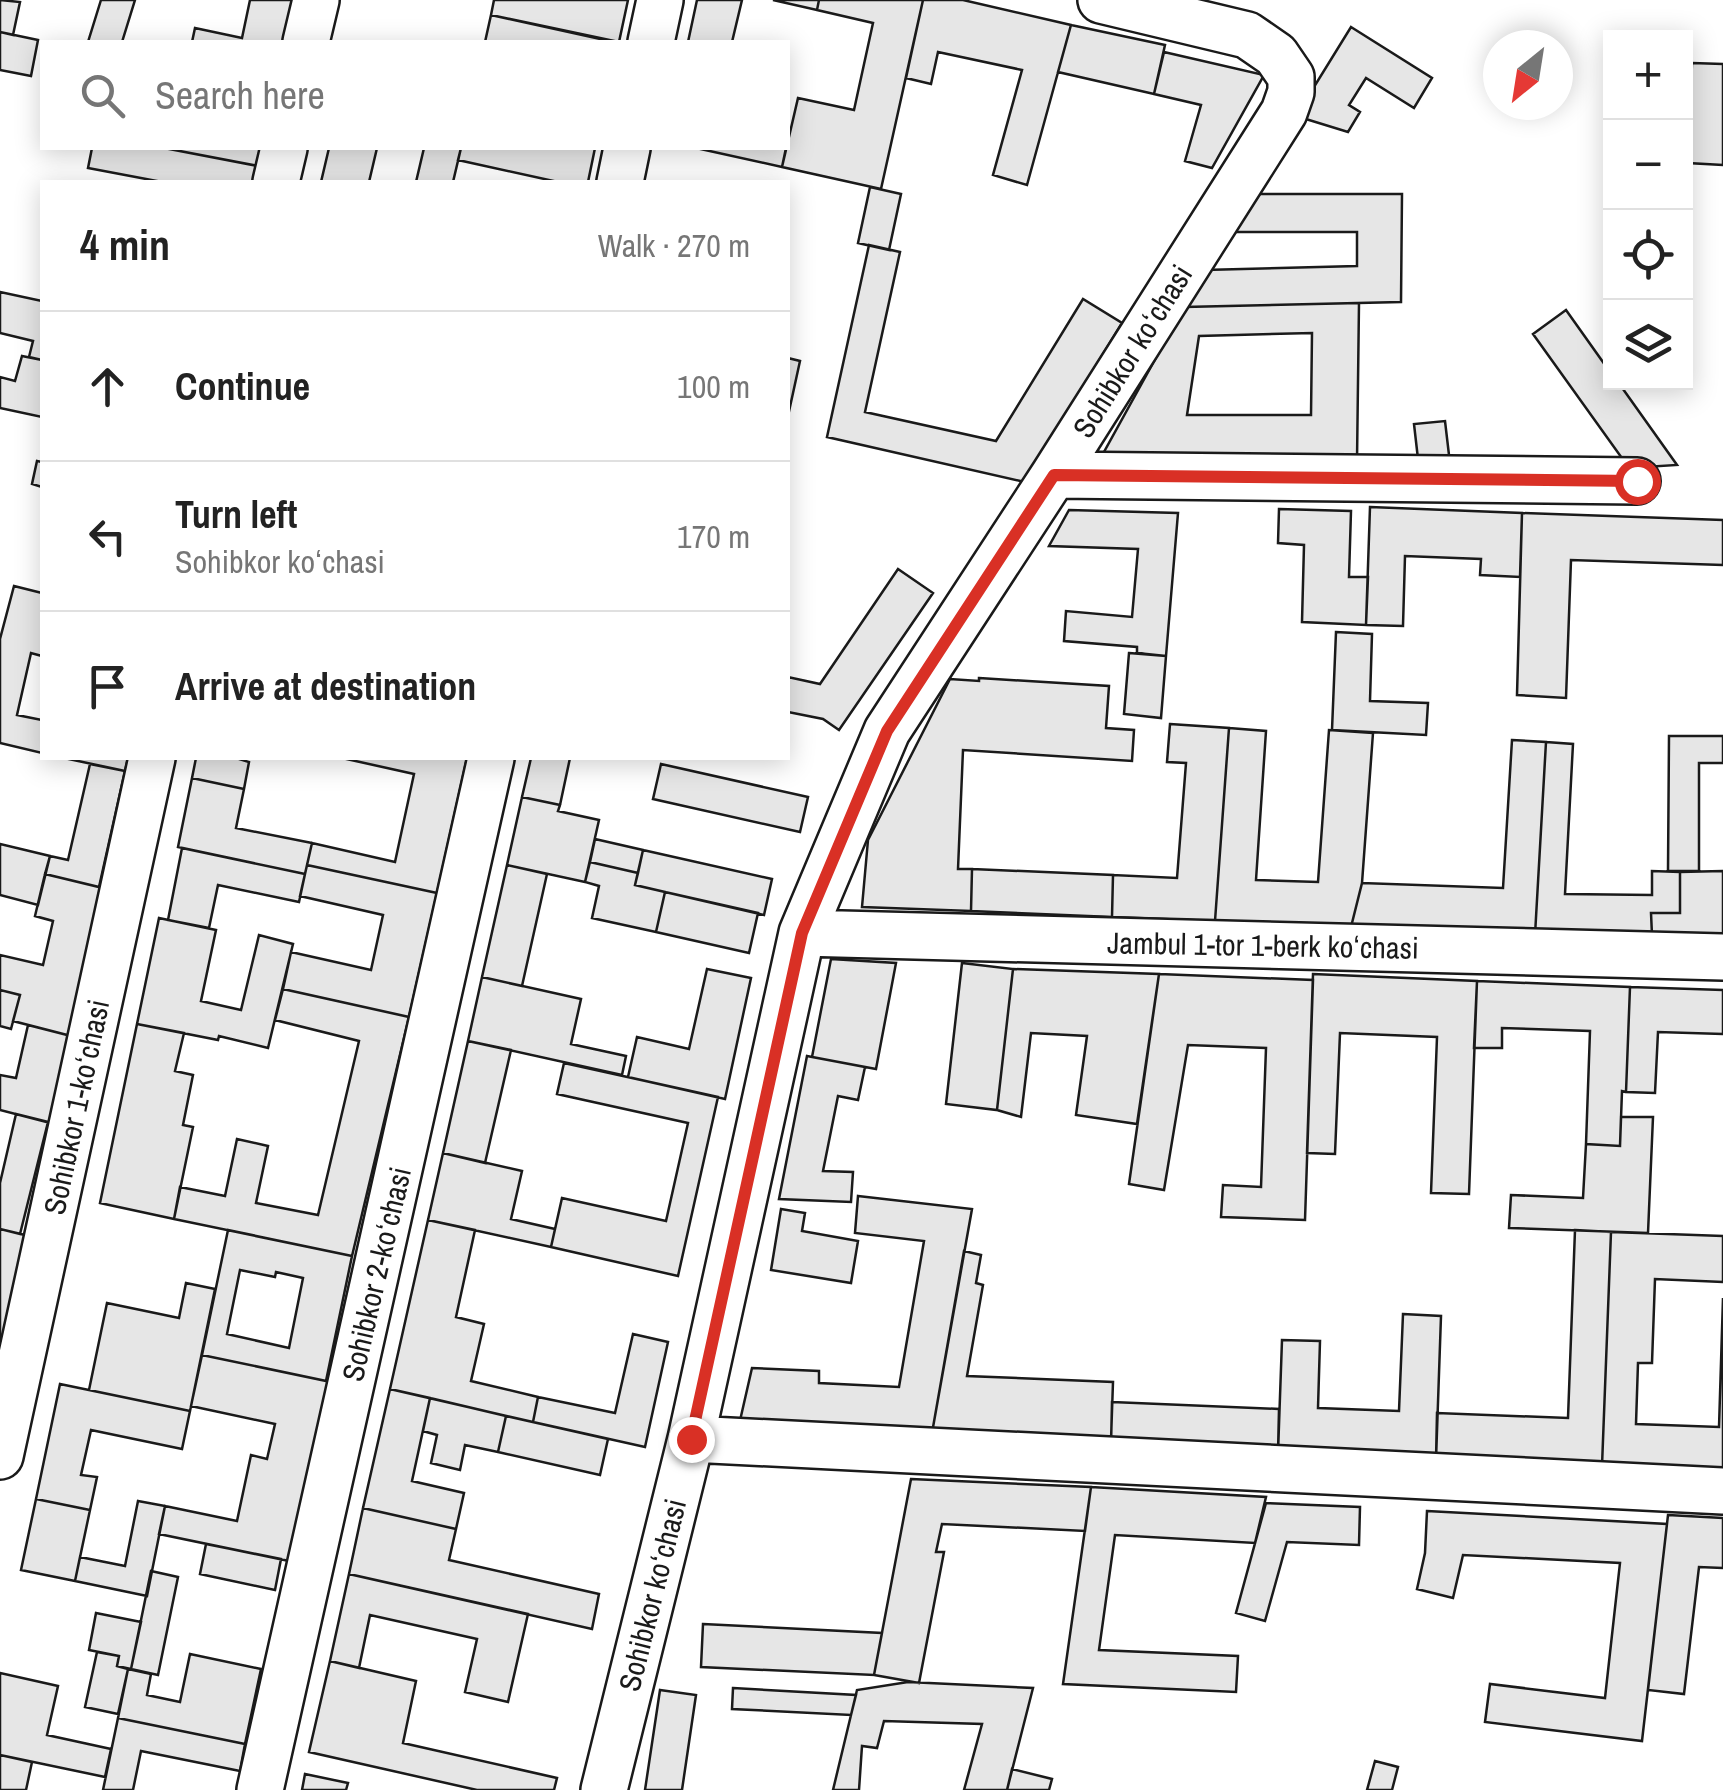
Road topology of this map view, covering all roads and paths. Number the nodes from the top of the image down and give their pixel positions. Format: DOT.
graph roads {
  1 [pos="316,0"];
  2 [pos="660,0"];
  3 [pos="1101,0"];
  4 [pos="306,40"];
  5 [pos="651,40"];
  6 [pos="284,150"];
  7 [pos="627,150"];
  8 [pos="276,180"];
  9 [pos="620,180"];
  10 [pos="1054,475"];
  11 [pos="1637,481"];
  12 [pos="152,760"];
  13 [pos="491,760"];
  14 [pos="802,933"];
  15 [pos="1723,957"];
  16 [pos="691,1439"];
  17 [pos="0,1456"];
  18 [pos="1723,1490"];
  19 [pos="260,1790"];
  20 [pos="604,1790"];
  1 -- 4 [label="street"];
  2 -- 5 [label="street"];
  3 -- 10 [label="street, Sohibkor koʻchasi"];
  6 -- 8 [label="street"];
  7 -- 9 [label="street"];
  10 -- 11 [label="street"];
  10 -- 14 [label="street, Sohibkor koʻchasi"];
  12 -- 17 [label="street, Sohibkor 1-koʻchasi"];
  13 -- 19 [label="street, Sohibkor 2-koʻchasi"];
  14 -- 15 [label="street, Jambul 1-tor 1-berk koʻchasi"];
  14 -- 16 [label="street, Sohibkor koʻchasi"];
  16 -- 18 [label="street"];
  16 -- 20 [label="street, Sohibkor koʻchasi"];
}
